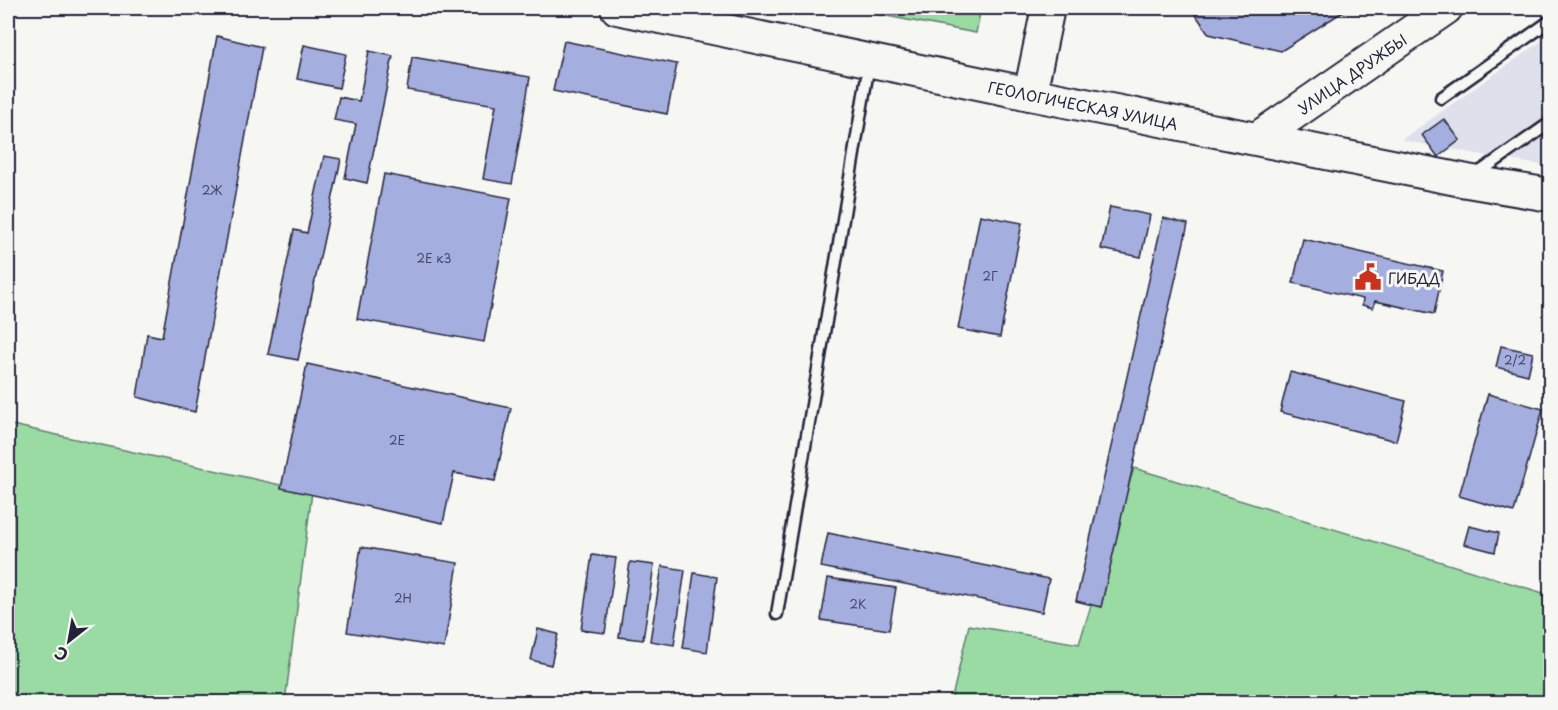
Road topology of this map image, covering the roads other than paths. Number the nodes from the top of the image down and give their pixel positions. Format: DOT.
graph roads {
  1 [pos="617,8"];
  2 [pos="1048,8"];
  3 [pos="1446,8"];
  4 [pos="1551,21"];
  5 [pos="870,60"];
  6 [pos="1030,94"];
  7 [pos="1442,98"];
  8 [pos="1551,123"];
  9 [pos="1258,138"];
  10 [pos="1467,181"];
  11 [pos="1551,195"];
  12 [pos="777,614"];
  1 -- 5 [label="main road, ГЕОЛОГИЧЕСКАЯ УЛИЦА"];
  2 -- 6 [label="main road"];
  3 -- 9 [label="main road, УЛИЦА ДРУЖБЫ"];
  4 -- 7 [label="lane"];
  5 -- 6 [label="main road, ГЕОЛОГИЧЕСКАЯ УЛИЦА"];
  5 -- 12 [label="lane"];
  6 -- 9 [label="main road, ГЕОЛОГИЧЕСКАЯ УЛИЦА"];
  8 -- 10 [label="lane"];
  9 -- 10 [label="main road, ГЕОЛОГИЧЕСКАЯ УЛИЦА"];
  10 -- 11 [label="main road, ГЕОЛОГИЧЕСКАЯ УЛИЦА"];
}
